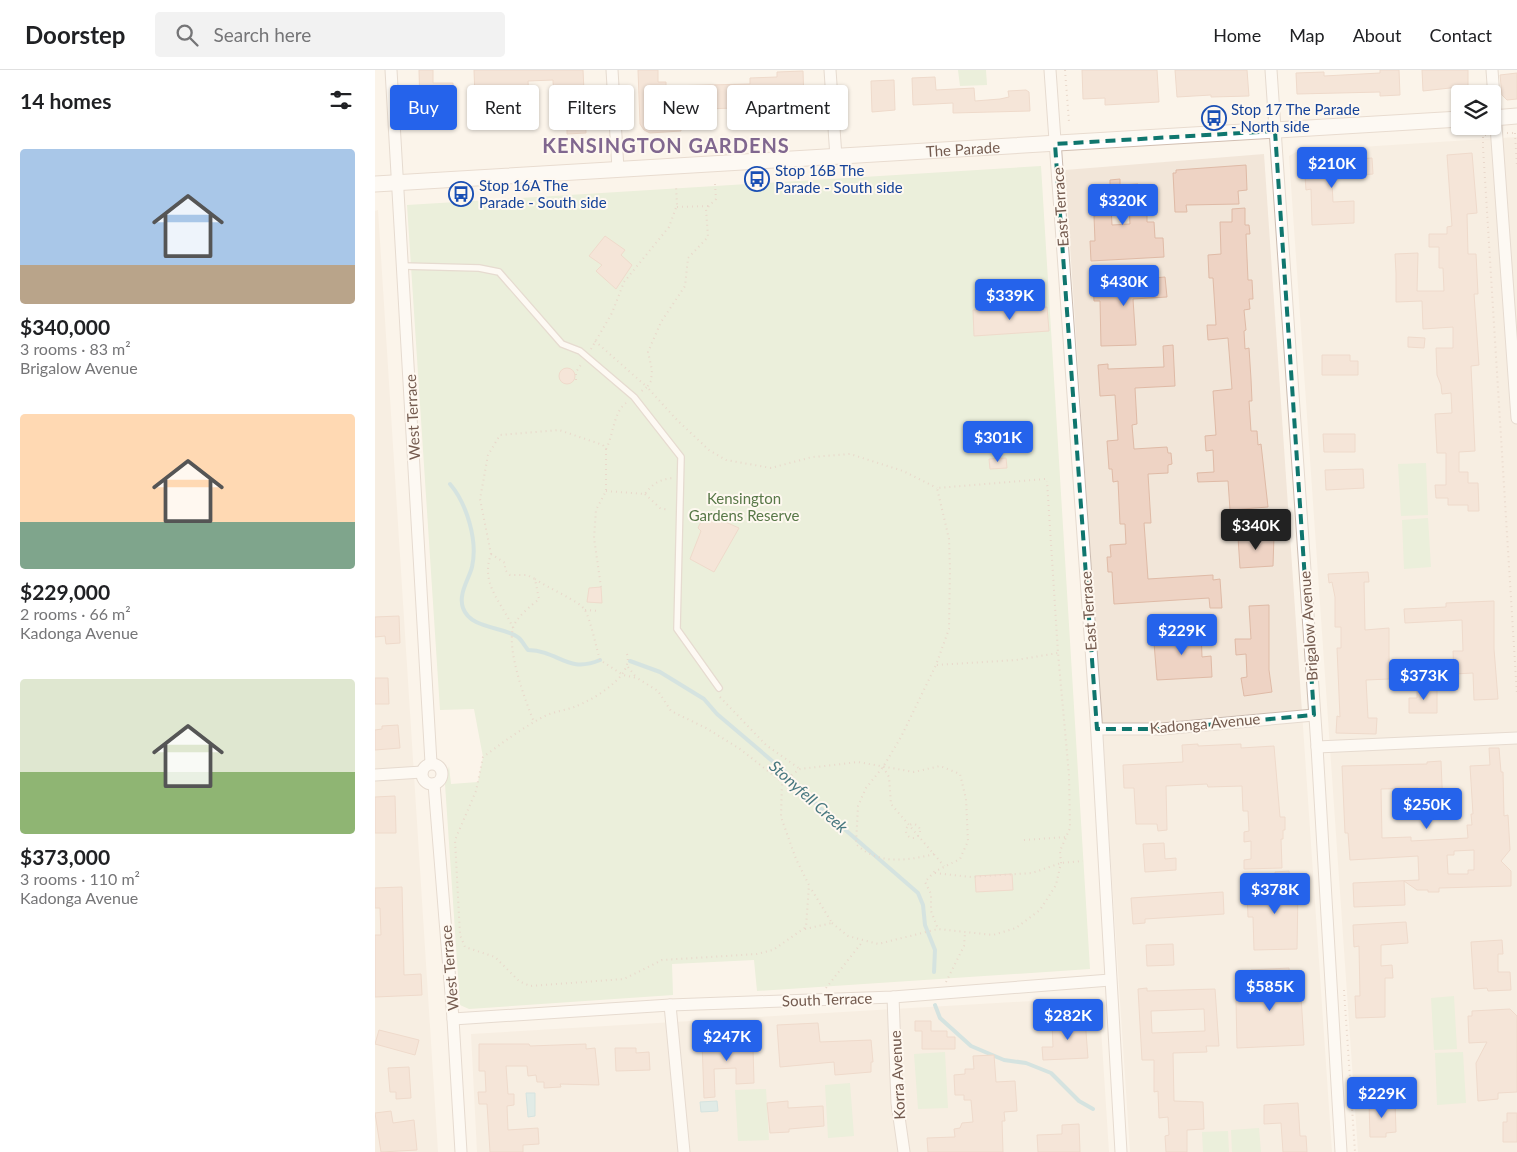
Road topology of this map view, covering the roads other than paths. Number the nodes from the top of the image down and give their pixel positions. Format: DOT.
graph roads {
  1 [pos="391,70"];
  2 [pos="612,70"];
  3 [pos="830,70"];
  4 [pos="1050,70"];
  5 [pos="1271,70"];
  6 [pos="1492,70"];
  7 [pos="1493,85"];
  8 [pos="1517,116"];
  9 [pos="1501,117"];
  10 [pos="1451,120"];
  11 [pos="1275,131"];
  12 [pos="1495,135"];
  13 [pos="1055,144"];
  14 [pos="836,157"];
  15 [pos="618,169"];
  16 [pos="398,182"];
  17 [pos="375,184"];
  18 [pos="403,266"];
  19 [pos="1517,418"];
  20 [pos="717,690"];
  21 [pos="1314,715"];
  22 [pos="1097,729"];
  23 [pos="1517,738"];
  24 [pos="1317,747"];
  25 [pos="431,763"];
  26 [pos="422,772"];
  27 [pos="375,775"];
  28 [pos="434,784"];
  29 [pos="1110,980"];
  30 [pos="893,997"];
  31 [pos="671,1005"];
  32 [pos="453,1019"];
  33 [pos="461,1152"];
  34 [pos="684,1152"];
  35 [pos="904,1152"];
  36 [pos="1121,1152"];
  37 [pos="1341,1152"];
  1 -- 16 [label="street, West Terrace"];
  2 -- 15 [label="street"];
  3 -- 14 [label="street"];
  4 -- 13 [label="street, East Terrace"];
  5 -- 11 [label="street, Brigalow Avenue"];
  6 -- 7 [label="street"];
  8 -- 9 [label="main road"];
  10 -- 11 [label="main road, The Parade"];
  11 -- 13 [label="main road, The Parade"];
  11 -- 21 [label="street, Brigalow Avenue"];
  12 -- 19 [label="street"];
  13 -- 14 [label="main road, The Parade"];
  13 -- 22 [label="street, East Terrace"];
  14 -- 15 [label="main road, The Parade"];
  15 -- 16 [label="main road, The Parade"];
  16 -- 17 [label="main road, The Parade"];
  16 -- 18 [label="street, West Terrace"];
  18 -- 20 [label="lane"];
  18 -- 25 [label="street, West Terrace"];
  21 -- 22 [label="street, Kadonga Avenue"];
  21 -- 24 [label="street, Brigalow Avenue"];
  22 -- 29 [label="street, East Terrace"];
  23 -- 24 [label="street"];
  24 -- 37 [label="street, Brigalow Avenue"];
  25 -- 26 [label="street"];
  25 -- 28 [label="street"];
  26 -- 27 [label="street"];
  26 -- 28 [label="street"];
  28 -- 32 [label="street, West Terrace"];
  29 -- 30 [label="street, South Terrace"];
  29 -- 36 [label="street, East Terrace"];
  30 -- 31 [label="street, South Terrace"];
  30 -- 35 [label="street, Korra Avenue"];
  31 -- 32 [label="street, South Terrace"];
  31 -- 34 [label="street"];
  32 -- 33 [label="street, West Terrace"];
}
